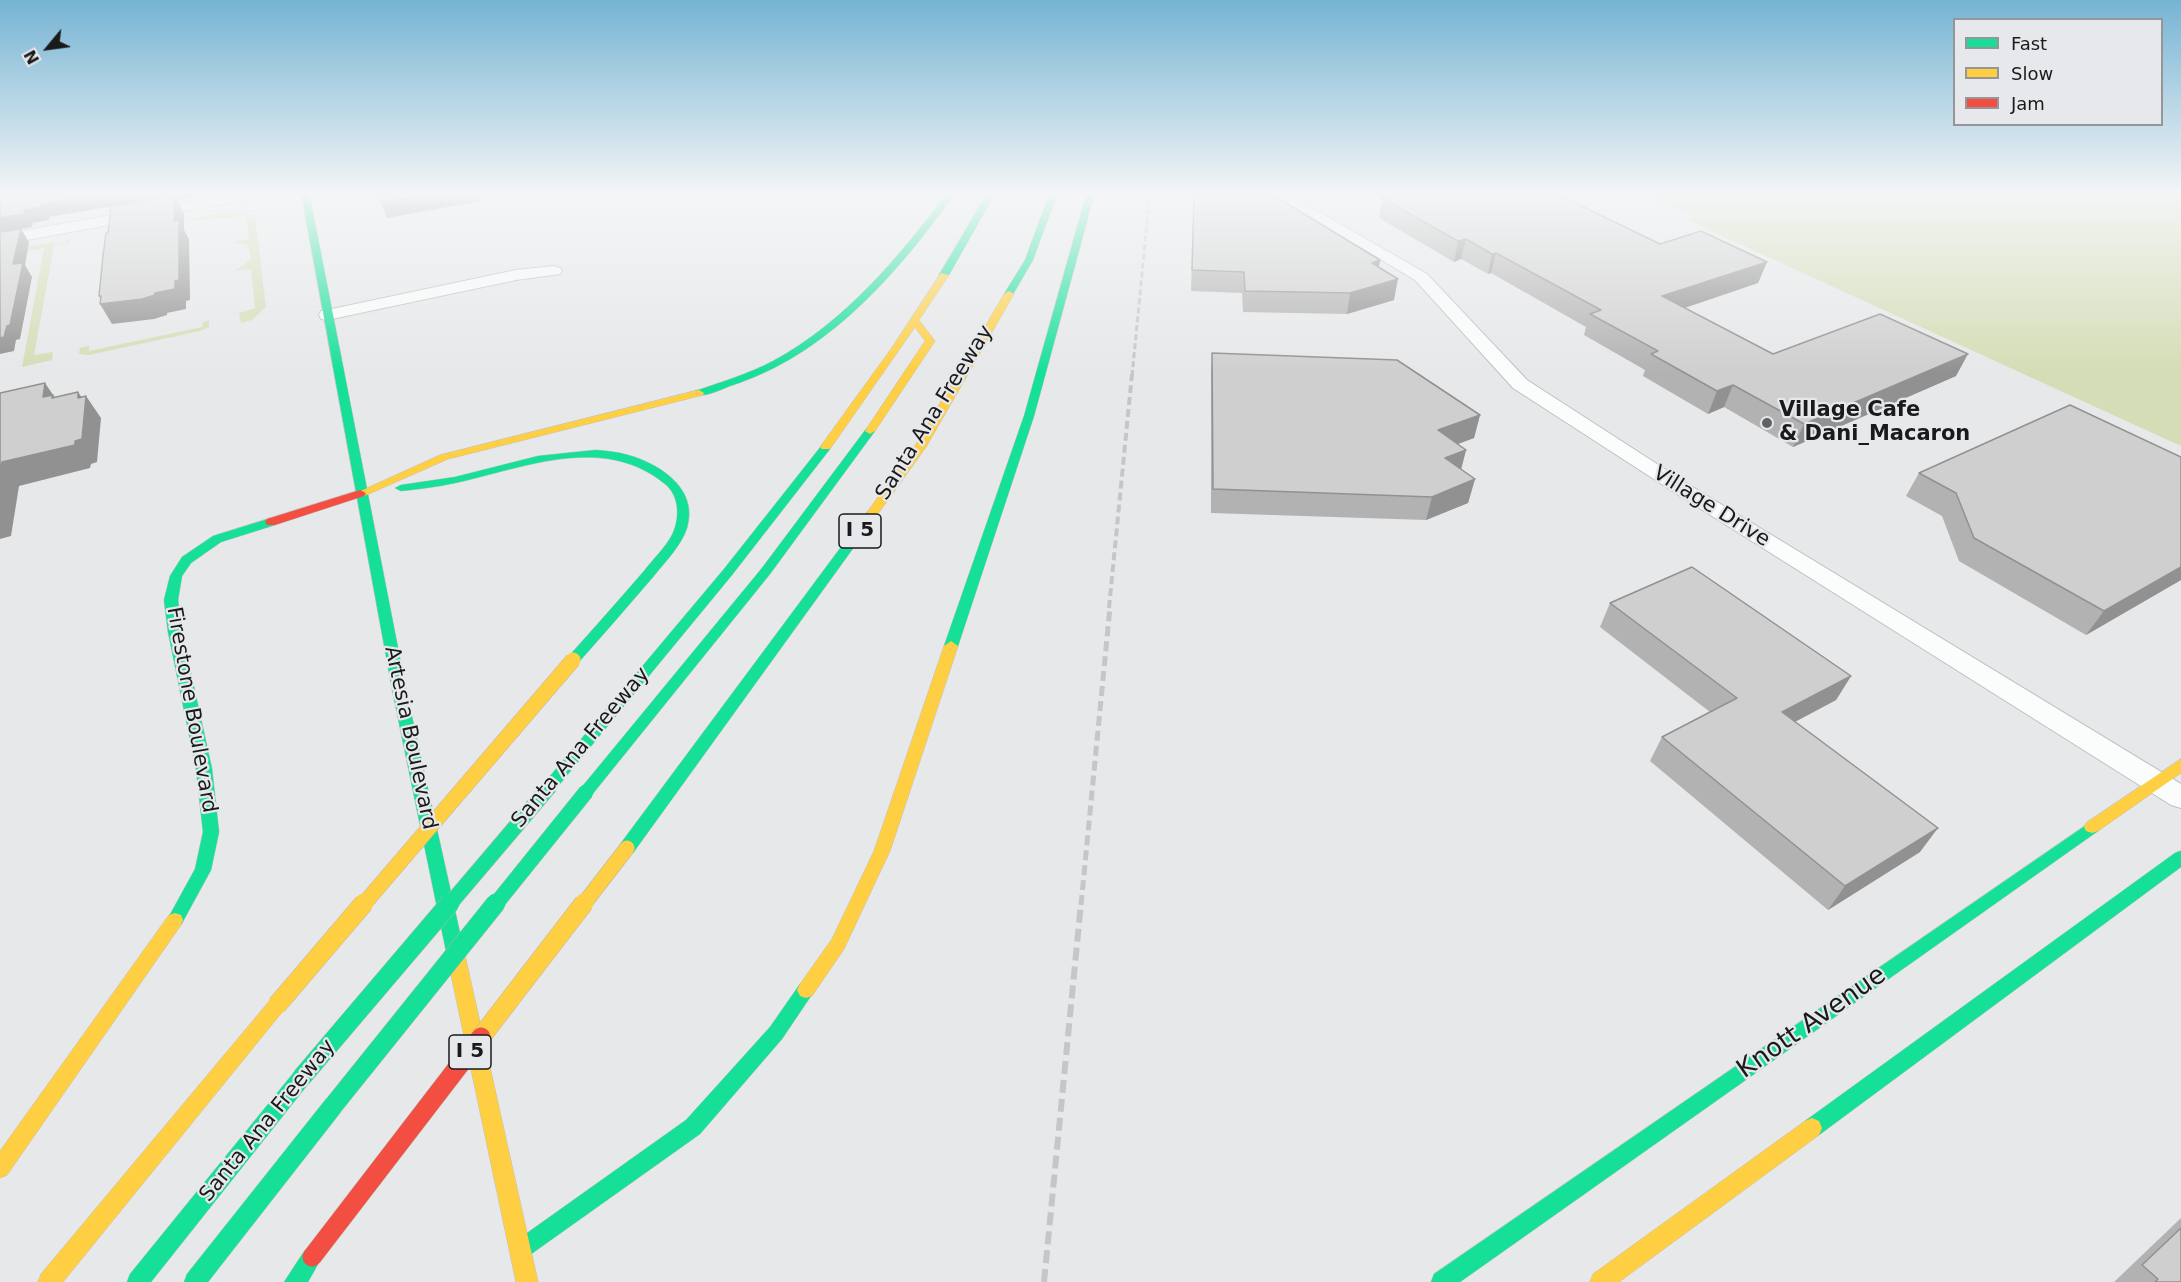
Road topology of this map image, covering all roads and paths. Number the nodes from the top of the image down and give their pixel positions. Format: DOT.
graph roads {
  1 [pos="316,252"];
  2 [pos="904,252"];
  3 [pos="956,252"];
  4 [pos="1032,252"];
  5 [pos="1074,252"];
  6 [pos="1379,252"];
  7 [pos="554,271"];
  8 [pos="327,315"];
  9 [pos="915,321"];
  10 [pos="360,494"];
  11 [pos="2181,765"];
  12 [pos="2156,782"];
  13 [pos="2181,797"];
  14 [pos="2181,858"];
  15 [pos="0,1168"];
  16 [pos="520,1250"];
  17 [pos="49,1282"];
  18 [pos="138,1282"];
  19 [pos="195,1282"];
  20 [pos="294,1282"];
  21 [pos="526,1282"];
  22 [pos="1442,1282"];
  23 [pos="1601,1282"];
  1 -- 8 [label="main road, Artesia Boulevard"];
  2 -- 10 [label="main road"];
  3 -- 9 [label="main road, Santa Ana Freeway"];
  4 -- 20 [label="main road, Santa Ana Freeway / I 5, bridge"];
  5 -- 16 [label="main road"];
  6 -- 12 [label="street, Village Drive"];
  7 -- 8 [label="street"];
  8 -- 10 [label="main road, Artesia Boulevard"];
  9 -- 18 [label="main road, Santa Ana Freeway, bridge"];
  9 -- 19 [label="main road, bridge"];
  10 -- 15 [label="main road, Firestone Boulevard"];
  10 -- 16 [label="main road, Artesia Boulevard"];
  10 -- 17 [label="main road, bridge"];
  11 -- 12 [label="main road, Knott Avenue"];
  12 -- 13 [label="street, Village Drive"];
  12 -- 22 [label="main road, Knott Avenue"];
  14 -- 23 [label="main road"];
  16 -- 21 [label="main road, Artesia Boulevard"];
}
